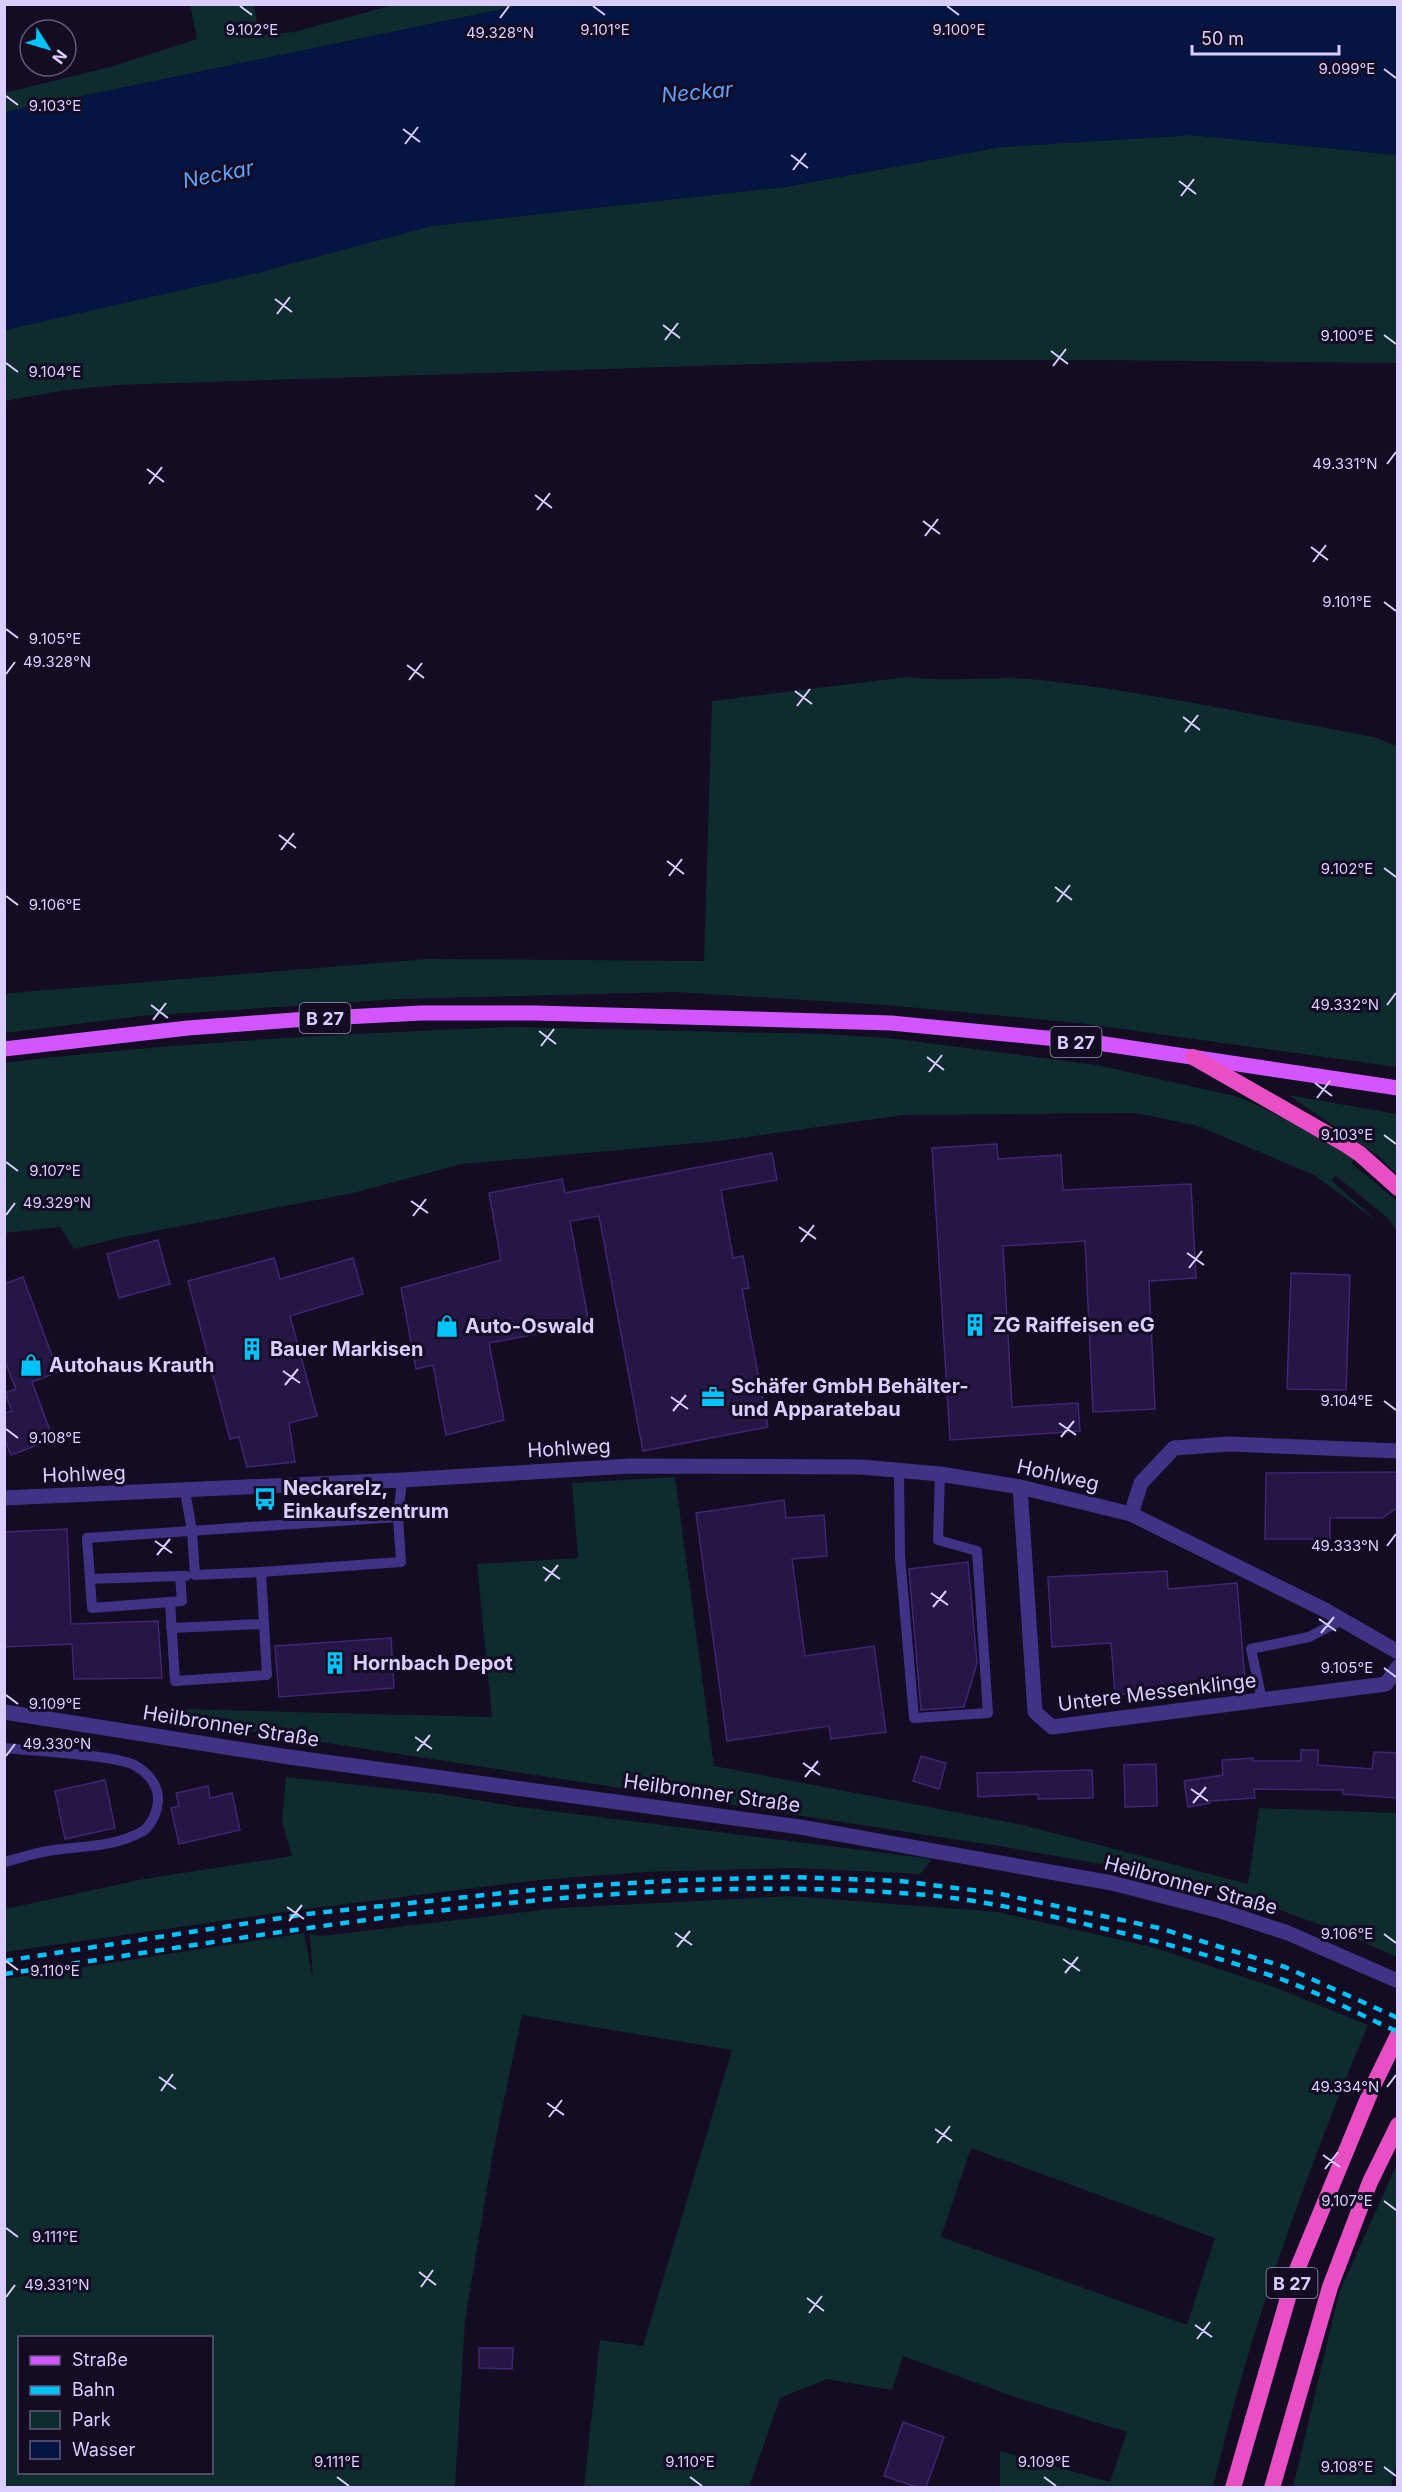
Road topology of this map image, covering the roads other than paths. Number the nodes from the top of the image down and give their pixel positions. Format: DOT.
graph roads {
  1 [pos="4,1049"];
  2 [pos="1193,1057"];
  3 [pos="1398,1088"];
  4 [pos="1398,1188"];
  5 [pos="1398,1451"];
  6 [pos="899,1471"];
  7 [pos="940,1474"];
  8 [pos="402,1480"];
  9 [pos="1020,1487"];
  10 [pos="185,1491"];
  11 [pos="4,1498"];
  12 [pos="1131,1514"];
  13 [pos="398,1517"];
  14 [pos="192,1531"];
  15 [pos="261,1572"];
  16 [pos="195,1575"];
  17 [pos="180,1576"];
  18 [pos="90,1579"];
  19 [pos="170,1602"];
  20 [pos="1342,1620"];
  21 [pos="264,1624"];
  22 [pos="171,1628"];
  23 [pos="1398,1652"];
  24 [pos="1398,1667"];
  25 [pos="1262,1700"];
  26 [pos="4,1712"];
  27 [pos="4,1748"];
  28 [pos="4,1862"];
  29 [pos="1398,1981"];
  30 [pos="1398,2035"];
  31 [pos="1398,2125"];
  32 [pos="1233,2487"];
  33 [pos="1272,2487"];
  1 -- 2 [label="main road, B 27"];
  2 -- 3 [label="main road, B 27"];
  2 -- 4 [label="highway"];
  5 -- 12 [label="street"];
  6 -- 7 [label="street, Hohlweg"];
  6 -- 7 [label="lane"];
  6 -- 8 [label="street, Hohlweg"];
  7 -- 9 [label="street, Hohlweg"];
  8 -- 10 [label="street, Hohlweg"];
  8 -- 13 [label="lane"];
  9 -- 12 [label="street, Hohlweg"];
  9 -- 25 [label="street, Untere Messenklinge"];
  10 -- 11 [label="street, Hohlweg"];
  10 -- 14 [label="lane"];
  12 -- 20 [label="street, Hohlweg"];
  13 -- 14 [label="lane"];
  13 -- 15 [label="lane"];
  14 -- 16 [label="lane"];
  14 -- 18 [label="lane"];
  15 -- 16 [label="lane"];
  15 -- 21 [label="lane"];
  16 -- 17 [label="lane"];
  17 -- 18 [label="lane"];
  17 -- 19 [label="lane"];
  18 -- 19 [label="lane"];
  19 -- 22 [label="lane"];
  20 -- 23 [label="street, Hohlweg"];
  20 -- 25 [label="lane"];
  21 -- 22 [label="lane"];
  21 -- 22 [label="lane"];
  24 -- 25 [label="street, Untere Messenklinge"];
  26 -- 29 [label="street, Heilbronner Straße"];
  27 -- 28 [label="lane"];
  30 -- 32 [label="highway, B 27"];
  31 -- 33 [label="highway, B 27"];
}
